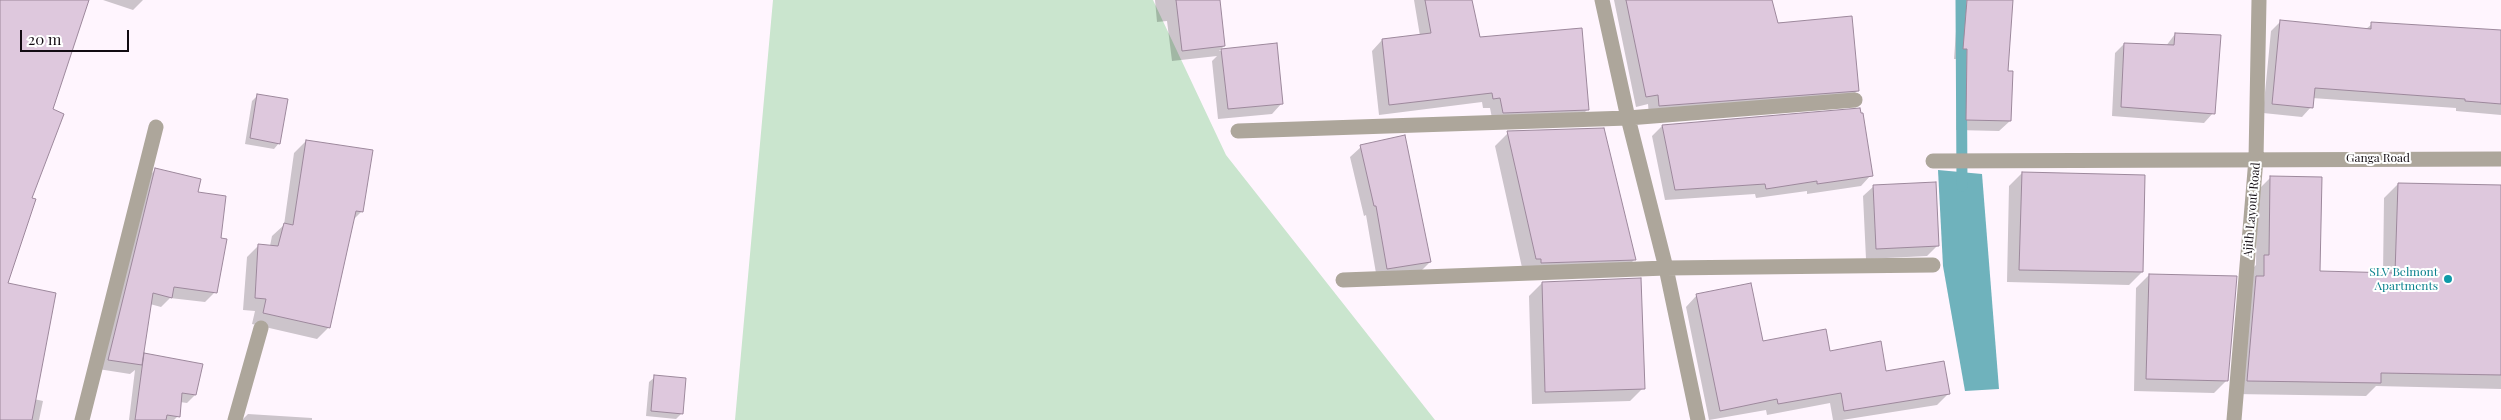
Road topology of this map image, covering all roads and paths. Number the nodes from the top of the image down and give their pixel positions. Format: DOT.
graph roads {
  1 [pos="1602,0"];
  2 [pos="2259,0"];
  3 [pos="1855,100"];
  4 [pos="1628,118"];
  5 [pos="156,127"];
  6 [pos="1238,131"];
  7 [pos="2256,159"];
  8 [pos="2501,159"];
  9 [pos="1933,161"];
  10 [pos="1933,265"];
  11 [pos="1666,268"];
  12 [pos="1344,280"];
  13 [pos="261,328"];
  14 [pos="82,420"];
  15 [pos="235,420"];
  16 [pos="1698,420"];
  17 [pos="2234,420"];
  1 -- 4 [label="street"];
  2 -- 7 [label="street, Ajith Layout Road"];
  3 -- 4 [label="street"];
  4 -- 6 [label="street"];
  4 -- 11 [label="street"];
  5 -- 14 [label="street"];
  7 -- 8 [label="street, Ganga Road"];
  7 -- 9 [label="street, Ganga Road"];
  7 -- 17 [label="street, Ajith Layout Road"];
  10 -- 11 [label="street"];
  11 -- 12 [label="street"];
  11 -- 16 [label="street"];
  13 -- 15 [label="street"];
}
